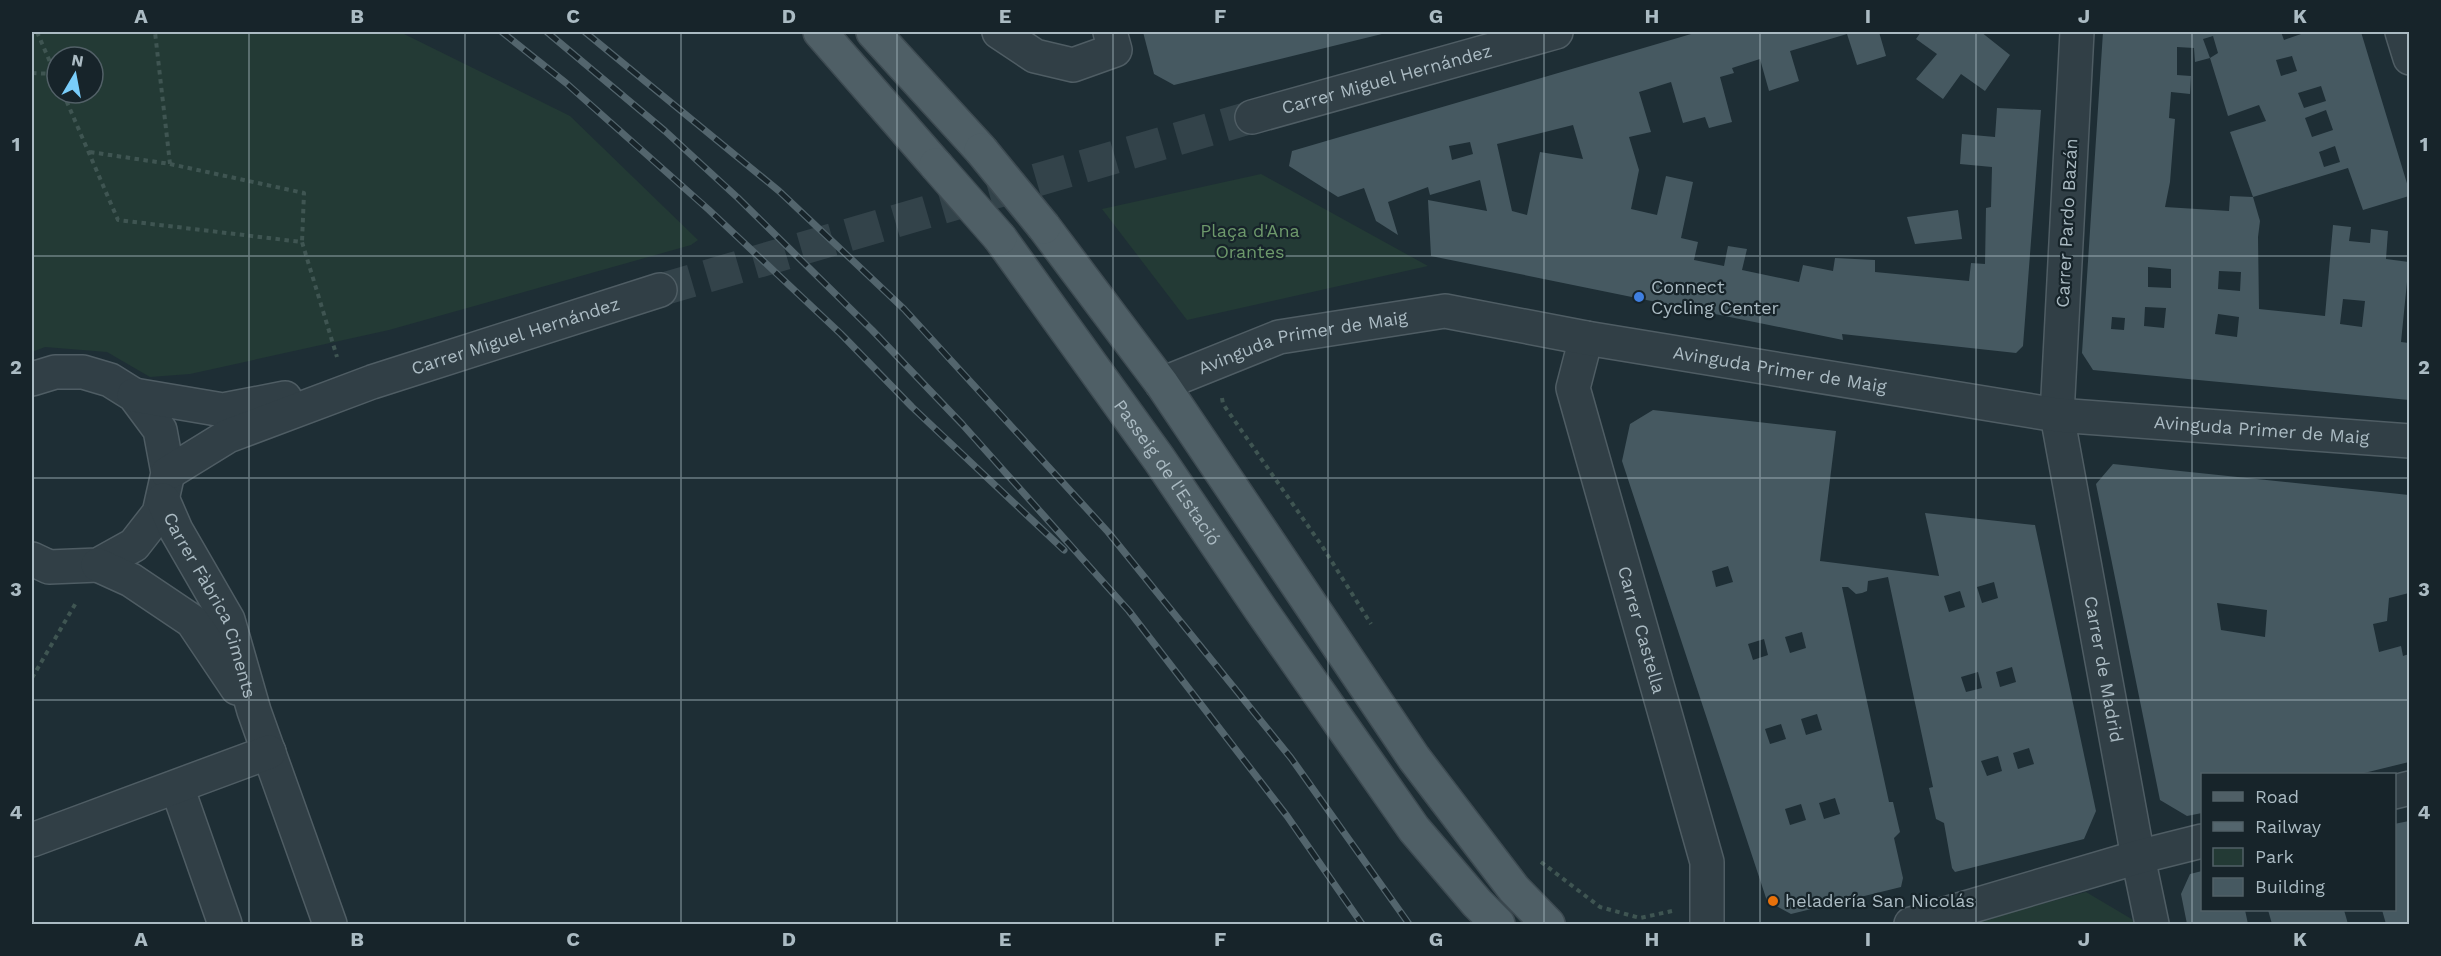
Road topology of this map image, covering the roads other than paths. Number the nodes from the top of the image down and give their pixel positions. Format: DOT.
graph roads {
  1 [pos="820,32"];
  2 [pos="873,32"];
  3 [pos="999,32"];
  4 [pos="1110,32"];
  5 [pos="1556,32"];
  6 [pos="2077,32"];
  7 [pos="2402,32"];
  8 [pos="2409,58"];
  9 [pos="1252,117"];
  10 [pos="660,290"];
  11 [pos="1586,338"];
  12 [pos="32,379"];
  13 [pos="359,384"];
  14 [pos="1162,384"];
  15 [pos="134,395"];
  16 [pos="2057,415"];
  17 [pos="2409,441"];
  18 [pos="166,487"];
  19 [pos="32,559"];
  20 [pos="98,565"];
  21 [pos="254,711"];
  22 [pos="269,752"];
  23 [pos="177,787"];
  24 [pos="32,840"];
  25 [pos="2201,841"];
  26 [pos="2138,857"];
  27 [pos="225,924"];
  28 [pos="330,924"];
  29 [pos="1498,924"];
  30 [pos="1548,924"];
  31 [pos="1707,924"];
  32 [pos="1911,924"];
  33 [pos="2152,924"];
  1 -- 29 [label="main road, Passeig de l'Estació, bridge"];
  2 -- 14 [label="main road, bridge"];
  3 -- 4 [label="street"];
  5 -- 9 [label="street, Carrer Miguel Hernández"];
  6 -- 16 [label="street, Carrer Pardo Bazán"];
  7 -- 8 [label="street"];
  10 -- 13 [label="street, Carrer Miguel Hernández"];
  11 -- 14 [label="street, Avinguda Primer de Maig"];
  11 -- 16 [label="street, Avinguda Primer de Maig"];
  11 -- 31 [label="street, Carrer Castella"];
  12 -- 15 [label="street"];
  13 -- 15 [label="street, Carrer Miguel Hernández"];
  13 -- 18 [label="street, Carrer Miguel Hernández"];
  14 -- 30 [label="main road"];
  15 -- 18 [label="street, Carrer Fàbrica Ciments"];
  16 -- 17 [label="street, Avinguda Primer de Maig"];
  16 -- 26 [label="street, Carrer de Madrid"];
  18 -- 20 [label="street"];
  18 -- 21 [label="street, Carrer Fàbrica Ciments"];
  19 -- 20 [label="street"];
  20 -- 21 [label="street, Carrer Fàbrica Ciments"];
  21 -- 22 [label="street, Carrer Fàbrica Ciments"];
  22 -- 23 [label="street"];
  22 -- 28 [label="street, Carrer Fàbrica Ciments"];
  23 -- 24 [label="street"];
  23 -- 27 [label="street"];
  25 -- 26 [label="street"];
  26 -- 32 [label="street"];
  26 -- 33 [label="street, Carrer de Madrid"];
}
